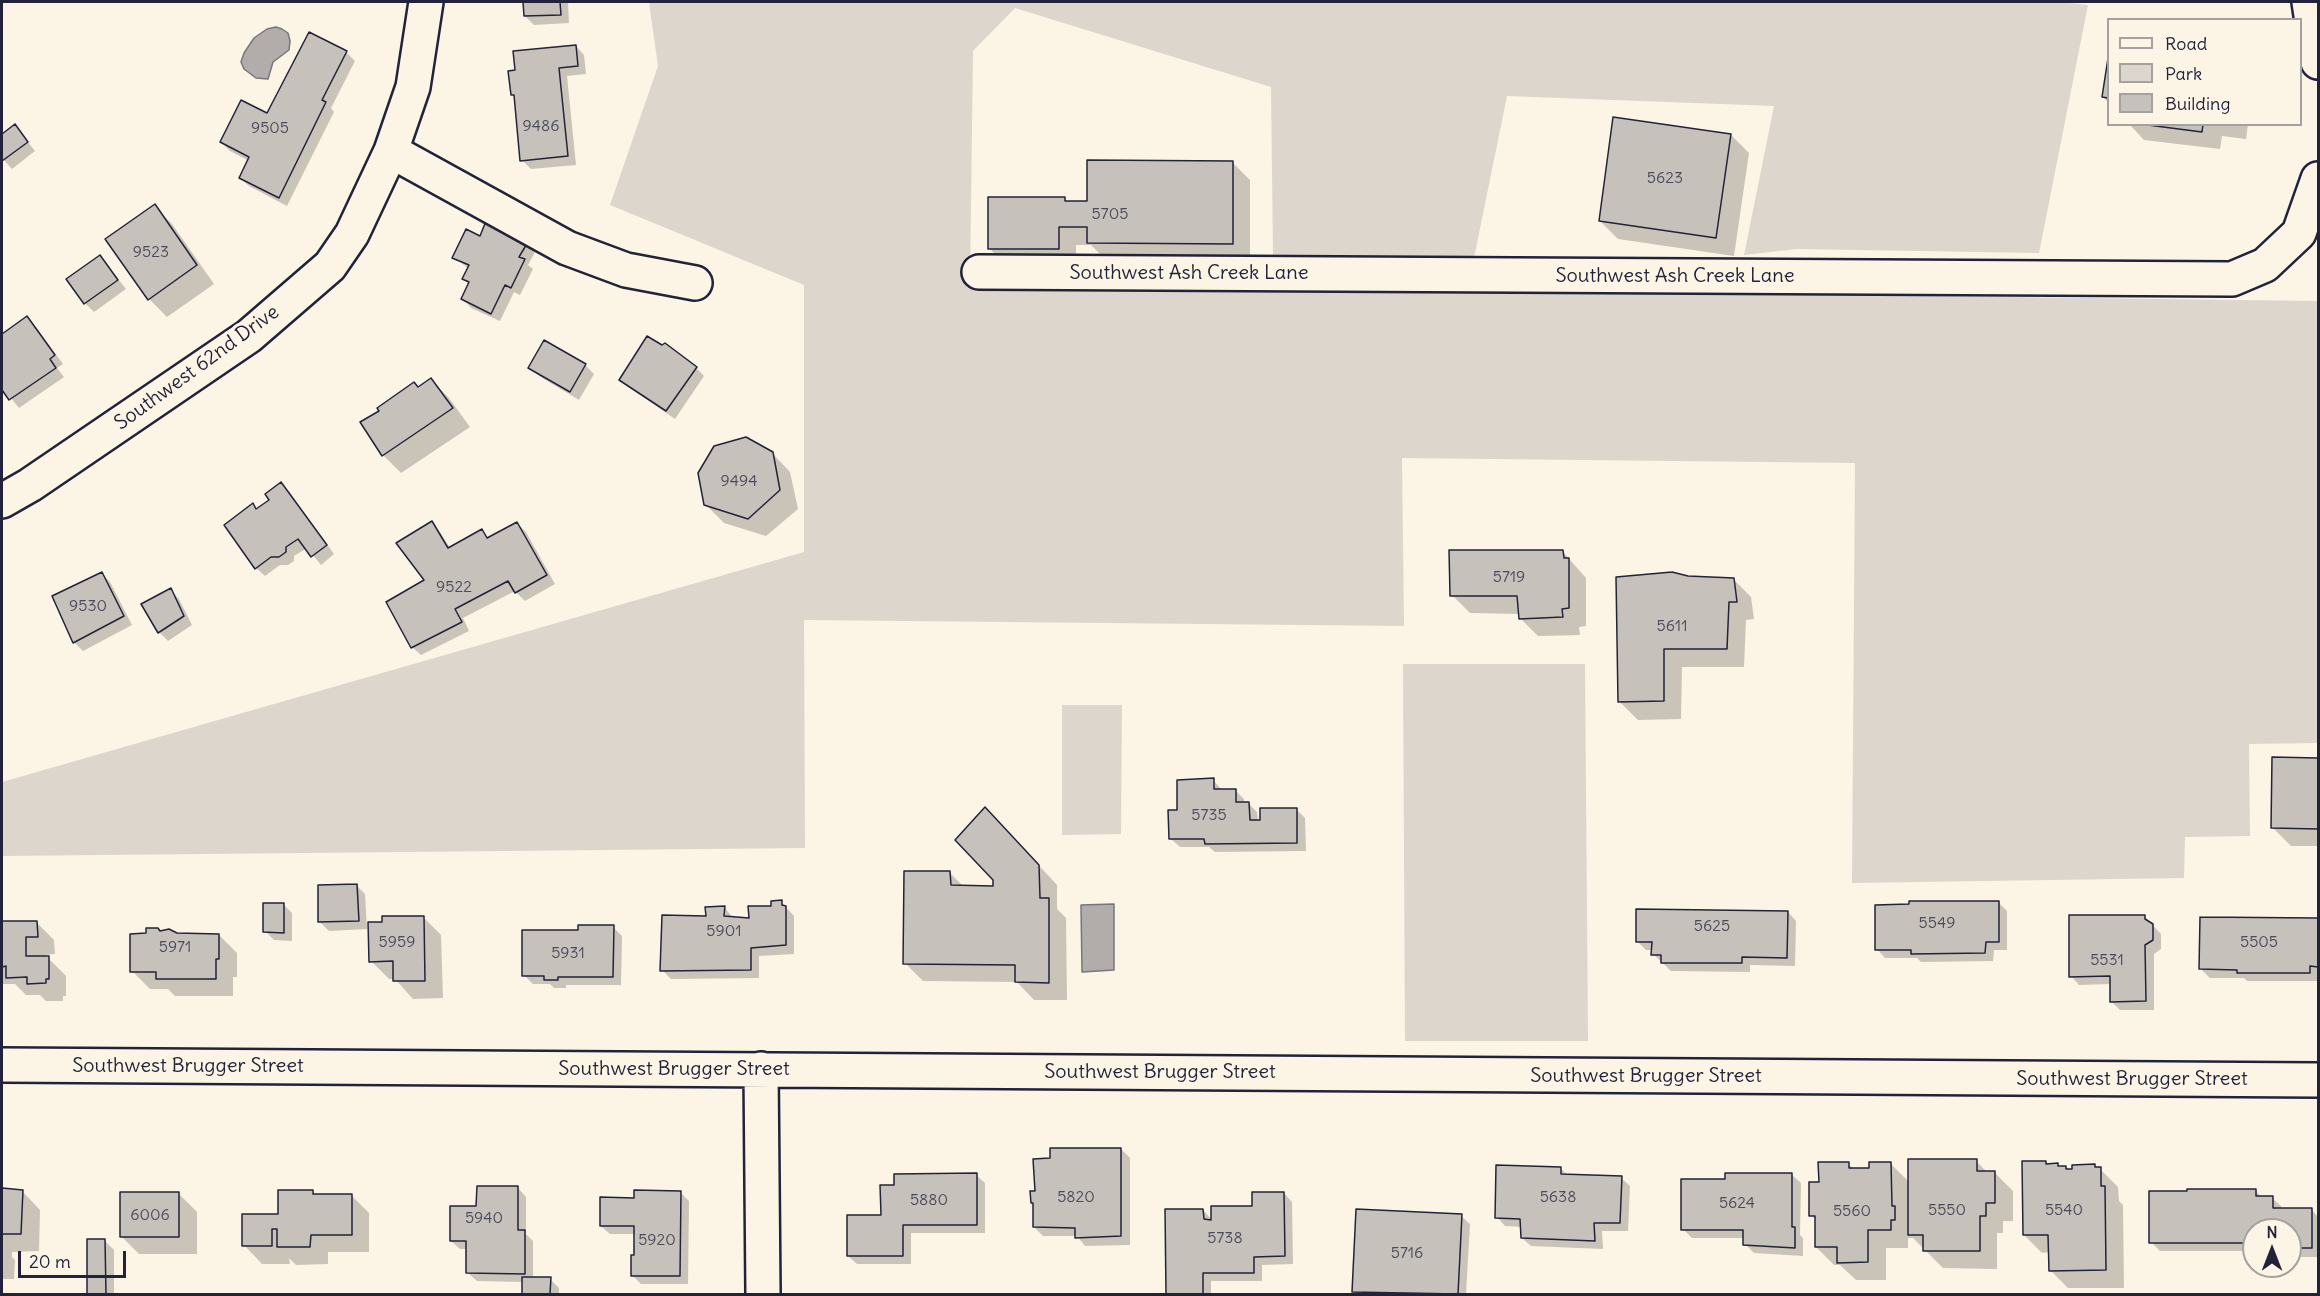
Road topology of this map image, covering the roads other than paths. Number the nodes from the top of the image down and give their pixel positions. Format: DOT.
graph roads {
  1 [pos="426,2"];
  2 [pos="2309,2"];
  3 [pos="2319,62"];
  4 [pos="391,151"];
  5 [pos="2319,179"];
  6 [pos="979,272"];
  7 [pos="695,284"];
  8 [pos="2,501"];
  9 [pos="2,1065"];
  10 [pos="761,1070"];
  11 [pos="2319,1080"];
  12 [pos="763,1294"];
  1 -- 4 [label="street, Southwest 62nd Drive"];
  2 -- 3 [label="street"];
  4 -- 7 [label="street"];
  4 -- 8 [label="street, Southwest 62nd Drive"];
  5 -- 6 [label="street, Southwest Ash Creek Lane"];
  9 -- 10 [label="street, Southwest Brugger Street"];
  10 -- 11 [label="street, Southwest Brugger Street"];
  10 -- 12 [label="street"];
}
